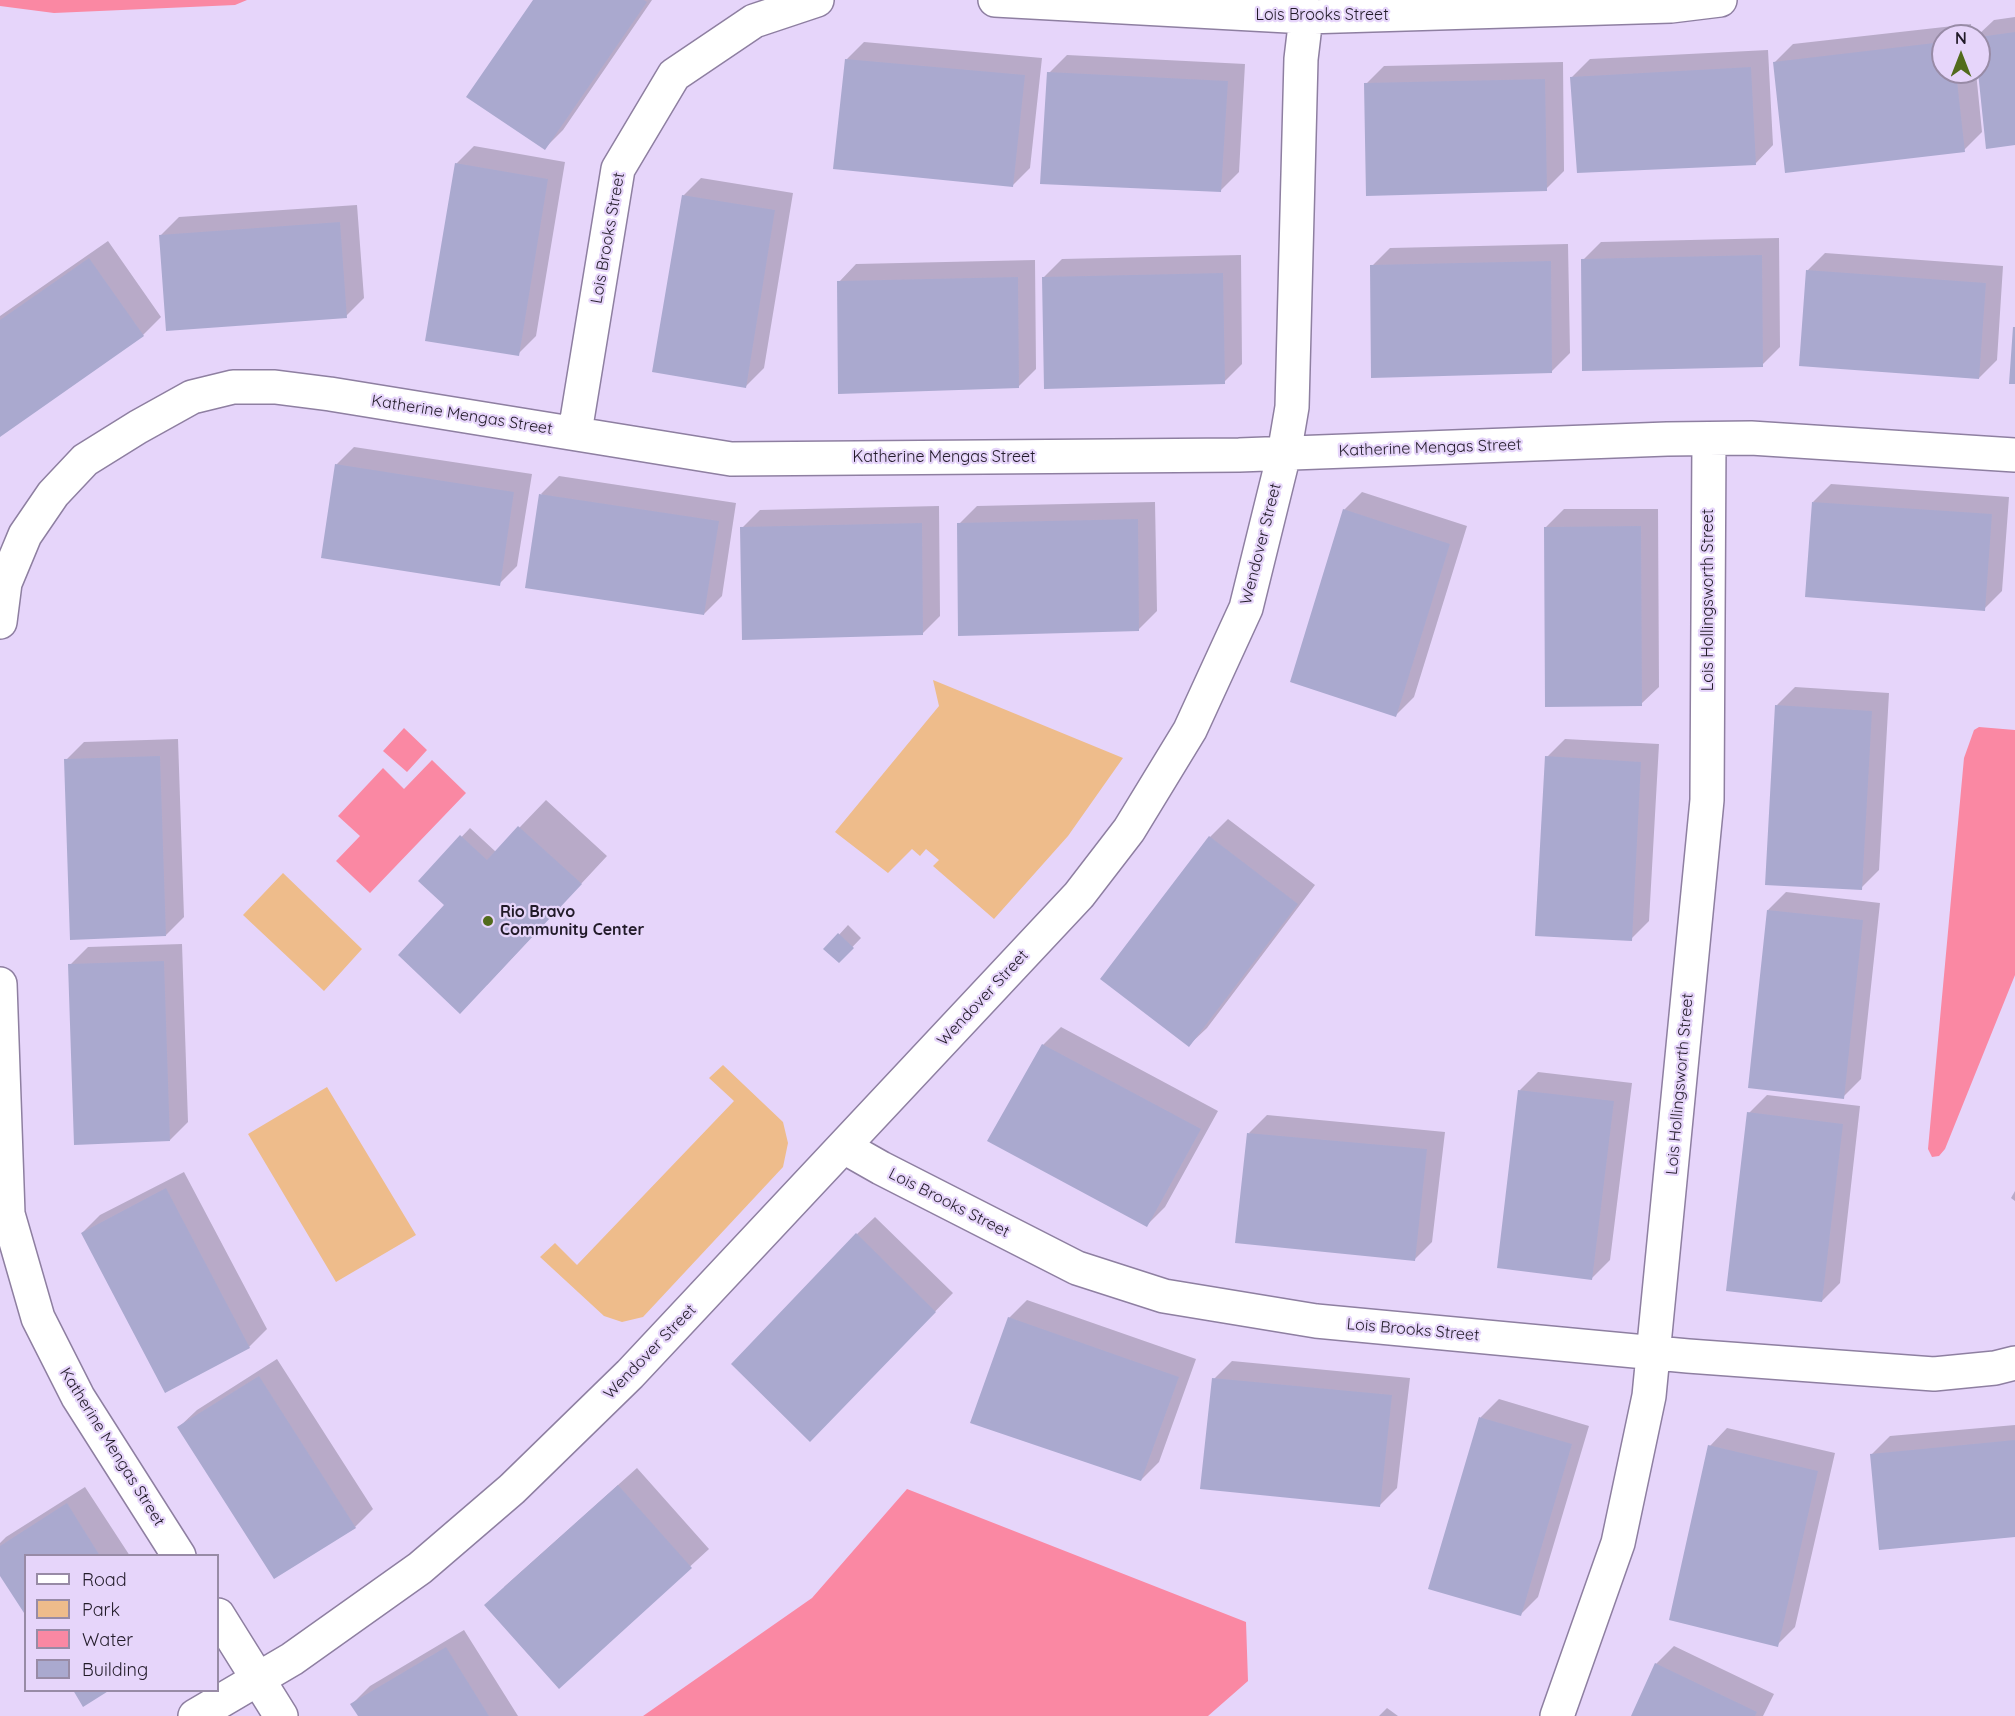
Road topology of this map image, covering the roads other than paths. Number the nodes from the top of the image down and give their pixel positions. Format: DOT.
graph roads {
  1 [pos="817,0"];
  2 [pos="995,0"];
  3 [pos="1720,0"];
  4 [pos="1308,6"];
  5 [pos="575,432"];
  6 [pos="1709,439"];
  7 [pos="1284,454"];
  8 [pos="2015,455"];
  9 [pos="0,622"];
  10 [pos="0,984"];
  11 [pos="844,1147"];
  12 [pos="1654,1352"];
  13 [pos="2015,1363"];
  14 [pos="178,1554"];
  15 [pos="219,1617"];
  16 [pos="259,1679"];
  17 [pos="195,1716"];
  18 [pos="281,1716"];
  19 [pos="1557,1716"];
  1 -- 5 [label="street, Lois Brooks Street"];
  2 -- 4 [label="street, Lois Brooks Street"];
  3 -- 4 [label="street, Lois Brooks Street"];
  4 -- 7 [label="street, Wendover Street"];
  5 -- 7 [label="street, Katherine Mengas Street"];
  5 -- 9 [label="street, Katherine Mengas Street"];
  6 -- 7 [label="street, Katherine Mengas Street"];
  6 -- 8 [label="street, Katherine Mengas Street"];
  6 -- 12 [label="street, Lois Hollingsworth Street"];
  7 -- 11 [label="street, Wendover Street"];
  10 -- 14 [label="street, Katherine Mengas Street"];
  11 -- 12 [label="street, Lois Brooks Street"];
  11 -- 16 [label="street, Wendover Street"];
  12 -- 13 [label="street, Lois Brooks Street"];
  12 -- 19 [label="street, Lois Hollingsworth Street"];
  15 -- 16 [label="street"];
  16 -- 17 [label="street, Wendover Street"];
  16 -- 18 [label="street"];
}
